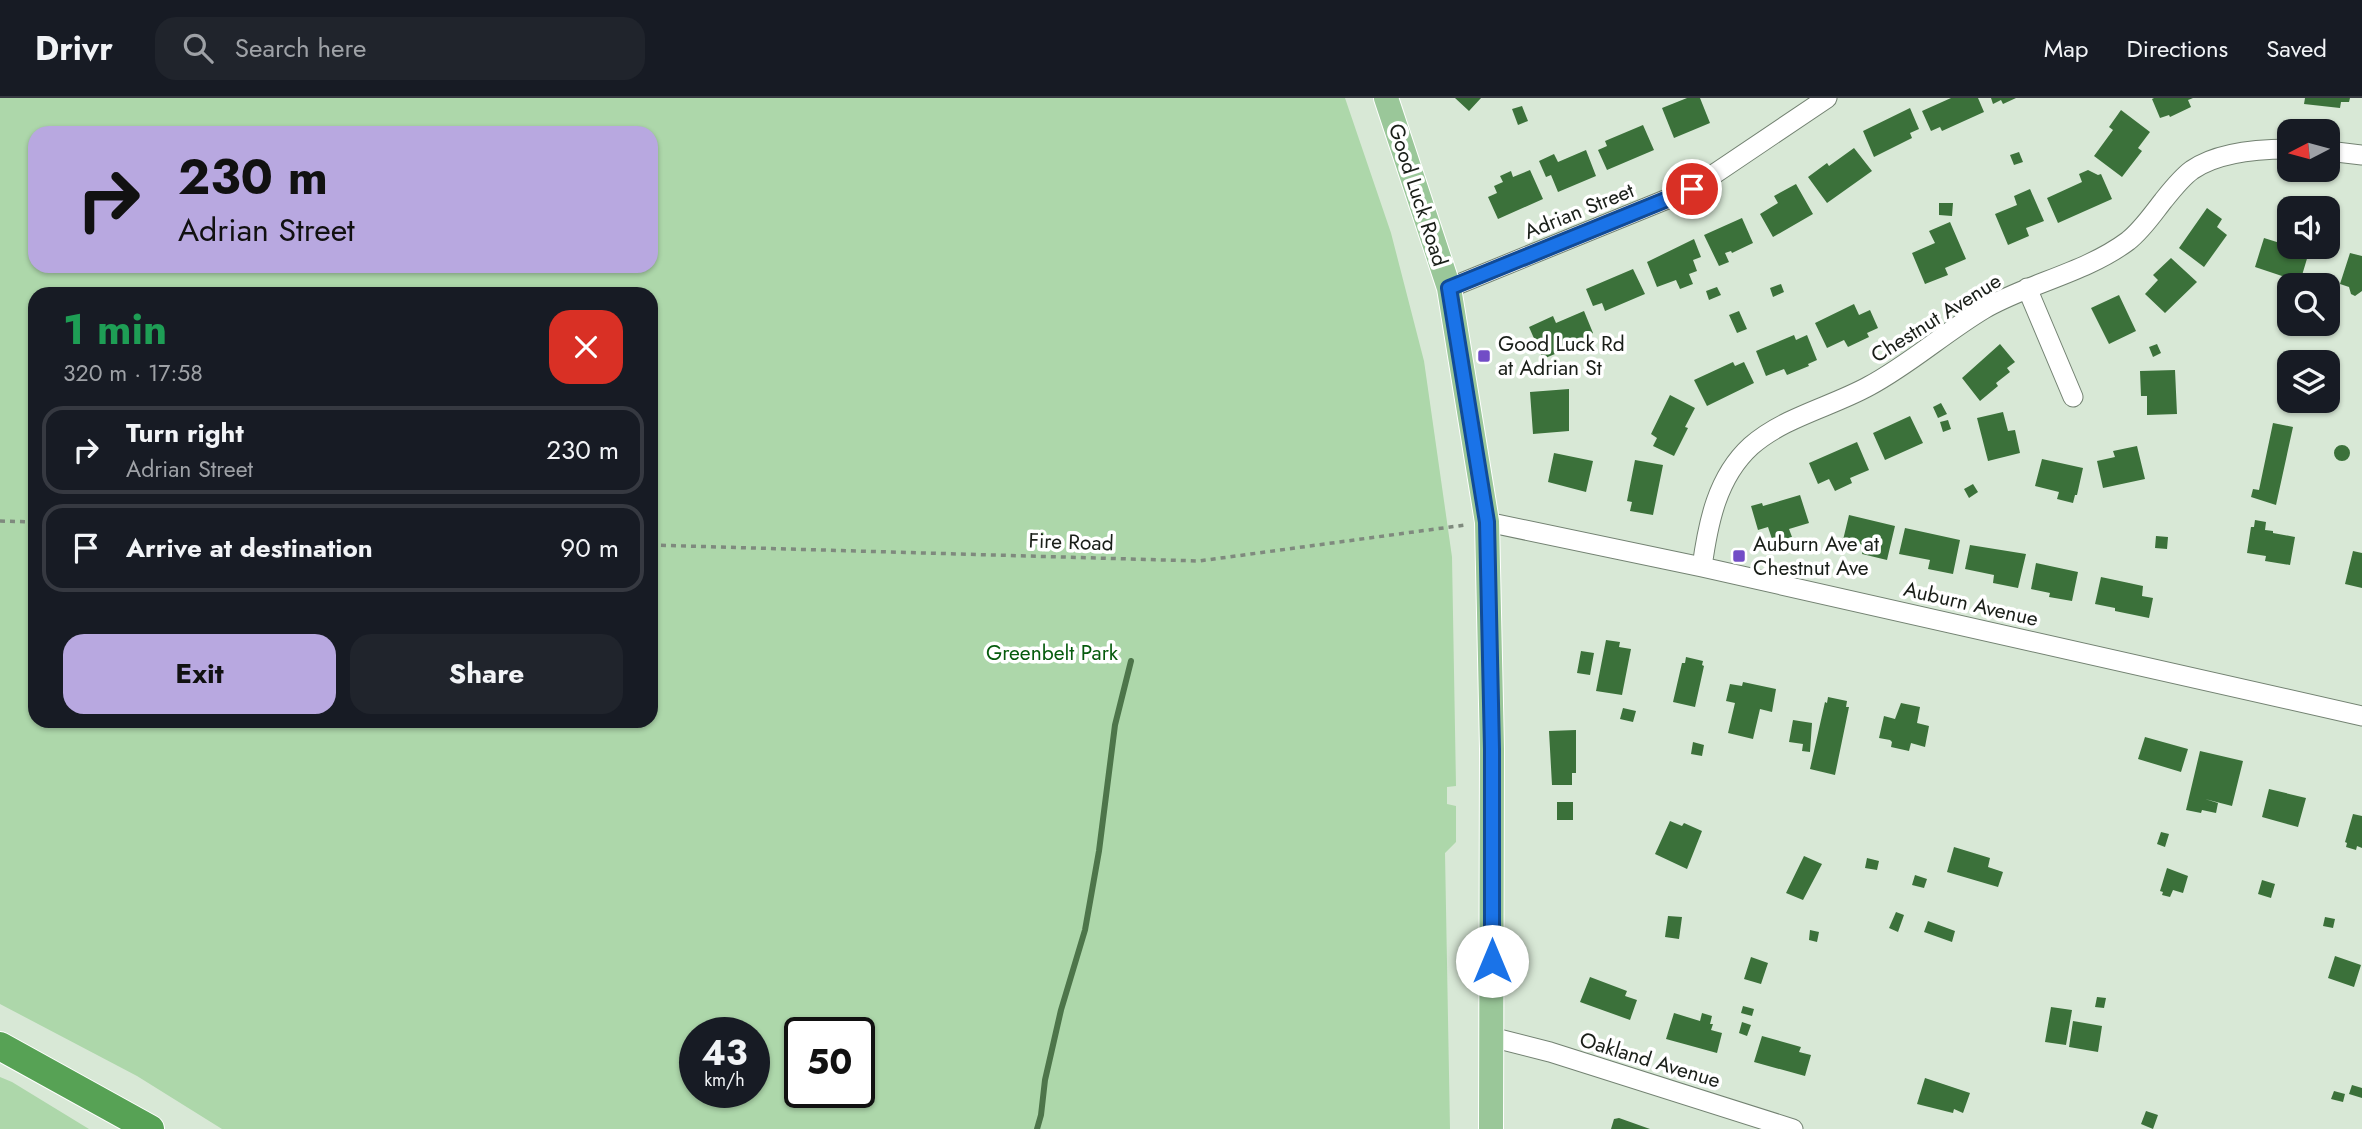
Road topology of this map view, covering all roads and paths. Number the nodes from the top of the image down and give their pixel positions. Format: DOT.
graph roads {
  1 [pos="1386,98"];
  2 [pos="1827,98"];
  3 [pos="2277,150"];
  4 [pos="2340,152"];
  5 [pos="2362,155"];
  6 [pos="1449,288"];
  7 [pos="2027,288"];
  8 [pos="2073,397"];
  9 [pos="0,521"];
  10 [pos="28,522"];
  11 [pos="1487,522"];
  12 [pos="658,545"];
  13 [pos="1702,566"];
  14 [pos="2362,716"];
  15 [pos="1491,1037"];
  16 [pos="0,1046"];
  17 [pos="150,1129"];
  18 [pos="1491,1129"];
  19 [pos="1793,1129"];
  1 -- 6 [label="main road, Good Luck Road"];
  2 -- 6 [label="street, Adrian Street"];
  3 -- 7 [label="street, Chestnut Avenue"];
  4 -- 5 [label="street"];
  6 -- 11 [label="main road, Good Luck Road"];
  7 -- 8 [label="street"];
  7 -- 13 [label="street, Chestnut Avenue"];
  9 -- 10 [label="path"];
  11 -- 12 [label="path, Fire Road"];
  11 -- 13 [label="street, Auburn Avenue"];
  11 -- 15 [label="main road, Good Luck Road"];
  13 -- 14 [label="street, Auburn Avenue"];
  15 -- 18 [label="main road, Good Luck Road"];
  15 -- 19 [label="street, Oakland Avenue"];
  16 -- 17 [label="highway"];
}
